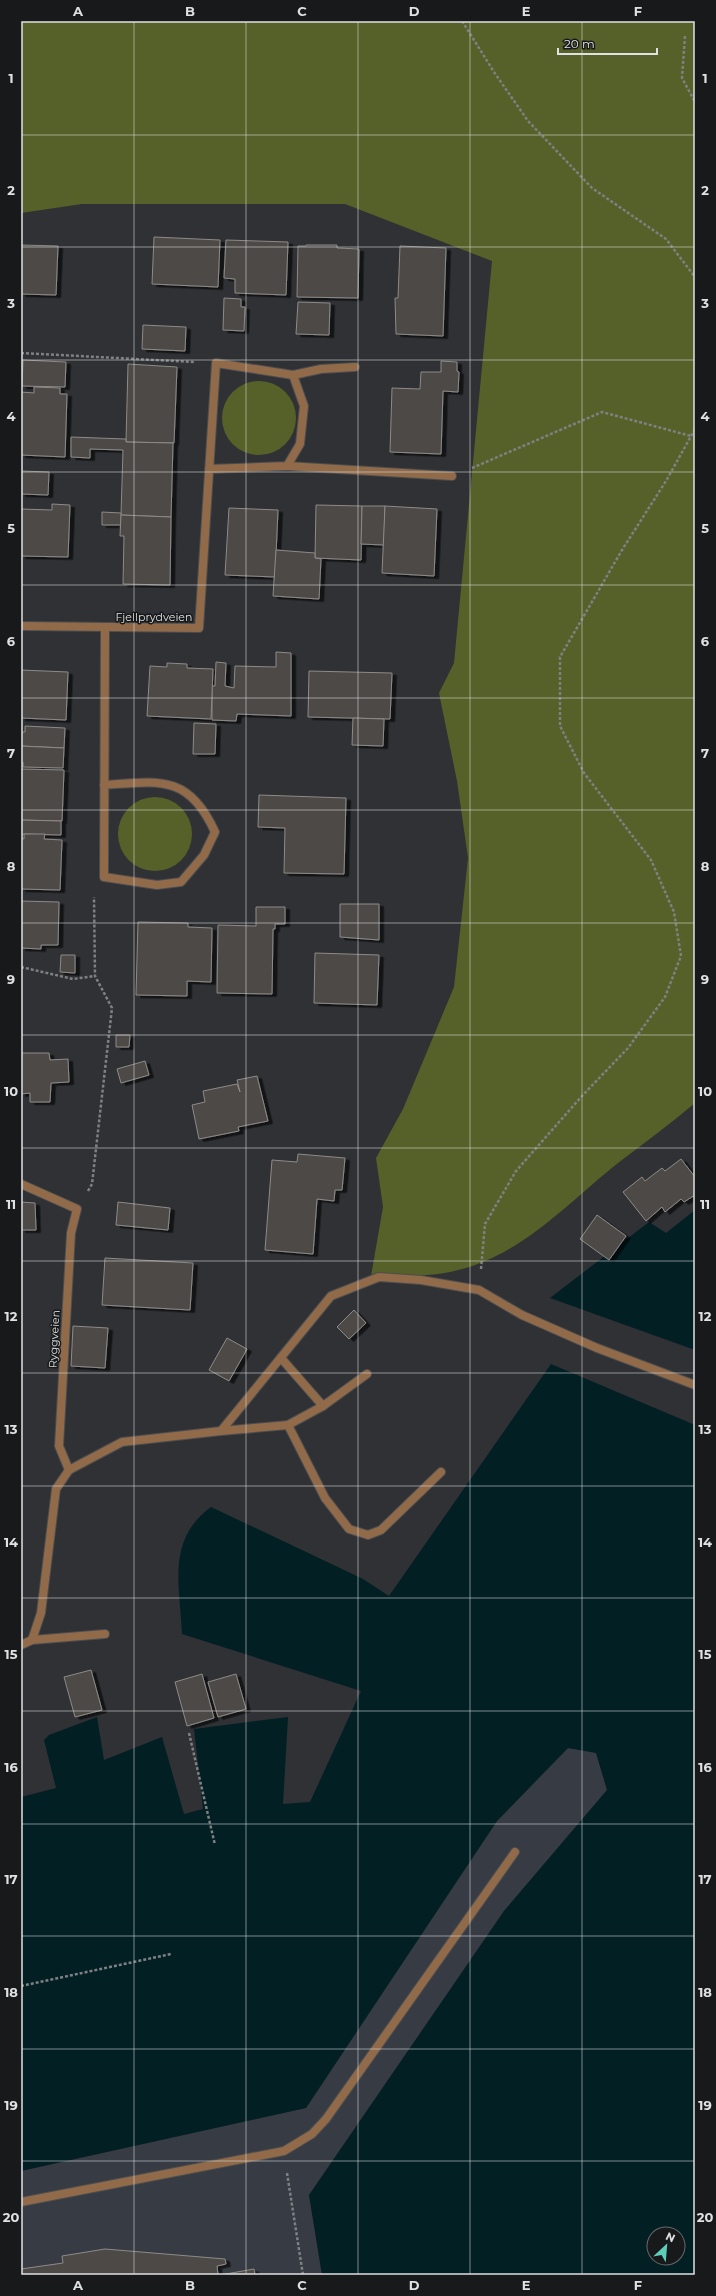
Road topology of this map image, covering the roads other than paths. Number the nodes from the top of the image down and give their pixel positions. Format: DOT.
graph roads {
  1 [pos="355,367"];
  2 [pos="293,375"];
  3 [pos="287,466"];
  4 [pos="209,469"];
  5 [pos="452,476"];
  6 [pos="21,626"];
  7 [pos="105,628"];
  8 [pos="104,785"];
  9 [pos="21,1184"];
  10 [pos="281,1358"];
  11 [pos="366,1374"];
  12 [pos="695,1385"];
  13 [pos="323,1406"];
  14 [pos="288,1425"];
  15 [pos="221,1431"];
  16 [pos="69,1470"];
  17 [pos="441,1472"];
  18 [pos="105,1634"];
  19 [pos="32,1640"];
  20 [pos="21,1645"];
  21 [pos="515,1852"];
  22 [pos="21,2202"];
  1 -- 2 [label="street"];
  2 -- 3 [label="street"];
  2 -- 4 [label="street, Fjellprydveien"];
  3 -- 4 [label="street"];
  3 -- 5 [label="street"];
  4 -- 7 [label="street, Fjellprydveien"];
  6 -- 7 [label="street, Fjellprydveien"];
  7 -- 8 [label="street"];
  8 -- 8 [label="street"];
  9 -- 16 [label="street, Ryggveien"];
  10 -- 12 [label="street"];
  10 -- 13 [label="street"];
  10 -- 15 [label="street"];
  11 -- 13 [label="street"];
  13 -- 14 [label="street"];
  14 -- 15 [label="street"];
  14 -- 17 [label="street"];
  15 -- 16 [label="street"];
  16 -- 19 [label="street"];
  18 -- 19 [label="street"];
  19 -- 20 [label="street"];
  21 -- 22 [label="street"];
}
